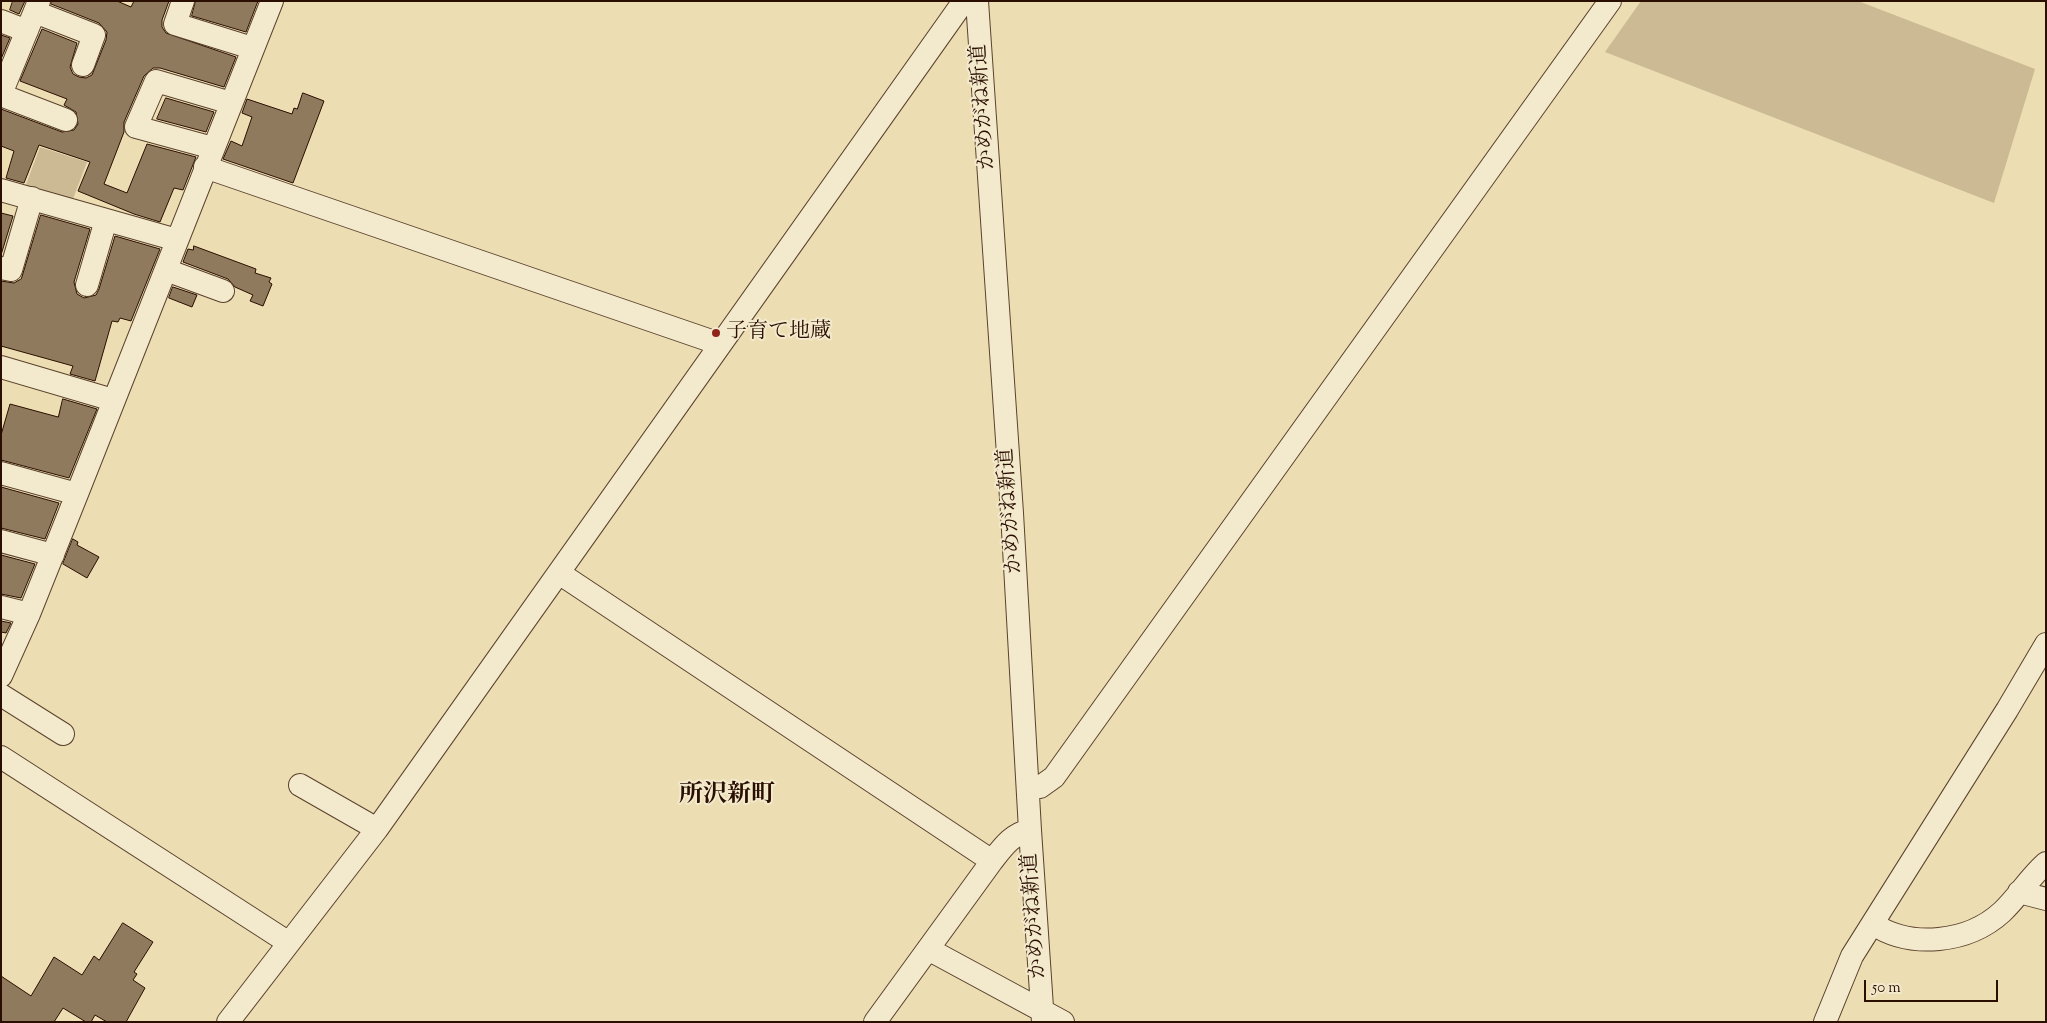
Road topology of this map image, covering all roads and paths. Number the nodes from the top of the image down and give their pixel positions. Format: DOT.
graph roads {
  1 [pos="183,1"];
  2 [pos="272,1"];
  3 [pos="964,1"];
  4 [pos="977,1"];
  5 [pos="1610,1"];
  6 [pos="34,15"];
  7 [pos="1,21"];
  8 [pos="252,48"];
  9 [pos="83,65"];
  10 [pos="1,95"];
  11 [pos="231,103"];
  12 [pos="66,120"];
  13 [pos="209,158"];
  14 [pos="1,190"];
  15 [pos="32,198"];
  16 [pos="106,220"];
  17 [pos="177,240"];
  18 [pos="1,268"];
  19 [pos="166,270"];
  20 [pos="88,285"];
  21 [pos="223,291"];
  22 [pos="720,344"];
  23 [pos="1,367"];
  24 [pos="113,400"];
  25 [pos="1,473"];
  26 [pos="77,494"];
  27 [pos="1,541"];
  28 [pos="53,555"];
  29 [pos="559,573"];
  30 [pos="1,607"];
  31 [pos="29,614"];
  32 [pos="2046,644"];
  33 [pos="2,672"];
  34 [pos="1,695"];
  35 [pos="63,734"];
  36 [pos="1,757"];
  37 [pos="300,785"];
  38 [pos="1028,789"];
  39 [pos="377,829"];
  40 [pos="1030,830"];
  41 [pos="992,861"];
  42 [pos="2046,864"];
  43 [pos="2019,892"];
  44 [pos="2046,898"];
  45 [pos="1872,924"];
  46 [pos="288,943"];
  47 [pos="928,949"];
  48 [pos="1043,1016"];
  49 [pos="228,1022"];
  50 [pos="875,1022"];
  51 [pos="1063,1022"];
  52 [pos="1825,1022"];
  1 -- 8 [label="street"];
  2 -- 8 [label="street"];
  3 -- 22 [label="street"];
  4 -- 38 [label="street, かめがね新道"];
  5 -- 38 [label="street"];
  6 -- 7 [label="street"];
  6 -- 9 [label="street"];
  6 -- 10 [label="street"];
  8 -- 11 [label="street"];
  10 -- 12 [label="street"];
  11 -- 13 [label="street"];
  11 -- 13 [label="street"];
  13 -- 17 [label="street"];
  13 -- 22 [label="street"];
  14 -- 15 [label="street"];
  15 -- 16 [label="street"];
  15 -- 18 [label="street"];
  16 -- 17 [label="street"];
  16 -- 20 [label="street"];
  17 -- 19 [label="street"];
  19 -- 21 [label="street"];
  19 -- 24 [label="street"];
  22 -- 29 [label="street"];
  23 -- 24 [label="street"];
  24 -- 26 [label="street"];
  25 -- 26 [label="street"];
  26 -- 28 [label="street"];
  27 -- 28 [label="street"];
  28 -- 31 [label="street"];
  29 -- 39 [label="street"];
  29 -- 41 [label="street"];
  30 -- 31 [label="street"];
  31 -- 33 [label="street"];
  32 -- 45 [label="street"];
  34 -- 35 [label="street"];
  36 -- 46 [label="street"];
  37 -- 39 [label="street"];
  38 -- 40 [label="street, かめがね新道"];
  39 -- 46 [label="street"];
  40 -- 41 [label="street"];
  40 -- 48 [label="street, かめがね新道"];
  41 -- 47 [label="street"];
  42 -- 43 [label="street"];
  43 -- 44 [label="street"];
  43 -- 45 [label="street"];
  45 -- 52 [label="street"];
  46 -- 49 [label="street"];
  47 -- 48 [label="street"];
  47 -- 50 [label="street"];
  48 -- 51 [label="street"];
}
